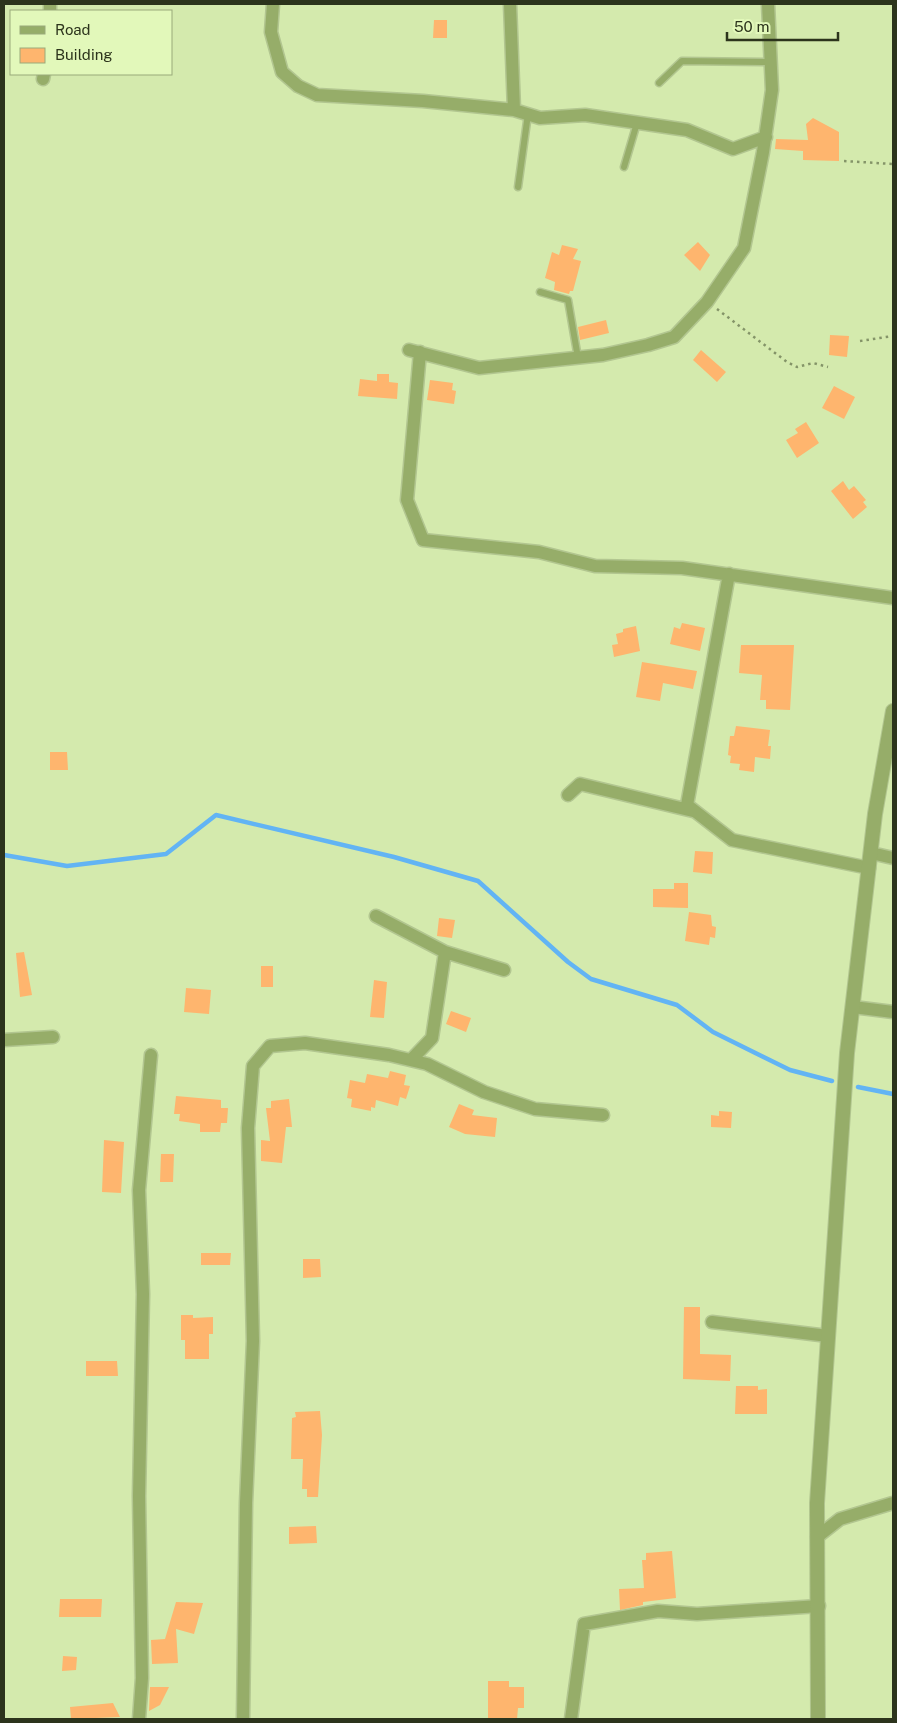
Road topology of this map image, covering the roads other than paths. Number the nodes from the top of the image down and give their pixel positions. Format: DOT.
graph roads {
  1 [pos="273,4"];
  2 [pos="510,4"];
  3 [pos="768,4"];
  4 [pos="770,62"];
  5 [pos="659,83"];
  6 [pos="514,110"];
  7 [pos="528,114"];
  8 [pos="637,123"];
  9 [pos="766,137"];
  10 [pos="624,167"];
  11 [pos="518,187"];
  12 [pos="540,292"];
  13 [pos="578,358"];
  14 [pos="729,574"];
  15 [pos="893,598"];
  16 [pos="893,711"];
  17 [pos="568,795"];
  18 [pos="694,811"];
  19 [pos="871,853"];
  20 [pos="893,858"];
  21 [pos="869,868"];
  22 [pos="376,916"];
  23 [pos="445,952"];
  24 [pos="504,970"];
  25 [pos="853,1006"];
  26 [pos="893,1012"];
  27 [pos="53,1037"];
  28 [pos="4,1040"];
  29 [pos="150,1055"];
  30 [pos="411,1060"];
  31 [pos="603,1115"];
  32 [pos="712,1322"];
  33 [pos="828,1336"];
  34 [pos="893,1504"];
  35 [pos="817,1537"];
  36 [pos="818,1606"];
  37 [pos="139,1719"];
  38 [pos="243,1719"];
  39 [pos="571,1719"];
  40 [pos="818,1719"];
  1 -- 6 [label="street"];
  2 -- 6 [label="street"];
  3 -- 4 [label="street"];
  4 -- 5 [label="lane"];
  4 -- 9 [label="street"];
  6 -- 7 [label="street"];
  7 -- 8 [label="street"];
  7 -- 11 [label="lane"];
  8 -- 9 [label="street"];
  8 -- 10 [label="lane"];
  9 -- 13 [label="street"];
  12 -- 13 [label="lane"];
  13 -- 14 [label="street"];
  14 -- 15 [label="street"];
  14 -- 18 [label="street"];
  16 -- 19 [label="street"];
  17 -- 18 [label="street"];
  18 -- 21 [label="street"];
  19 -- 20 [label="street"];
  19 -- 21 [label="street"];
  21 -- 25 [label="street"];
  22 -- 23 [label="street"];
  23 -- 24 [label="street"];
  23 -- 30 [label="street"];
  25 -- 26 [label="street"];
  25 -- 33 [label="street"];
  27 -- 28 [label="street"];
  29 -- 37 [label="street"];
  30 -- 31 [label="street"];
  30 -- 38 [label="street"];
  32 -- 33 [label="street"];
  33 -- 35 [label="street"];
  34 -- 35 [label="street"];
  35 -- 36 [label="street"];
  36 -- 39 [label="street"];
  36 -- 40 [label="street"];
}
